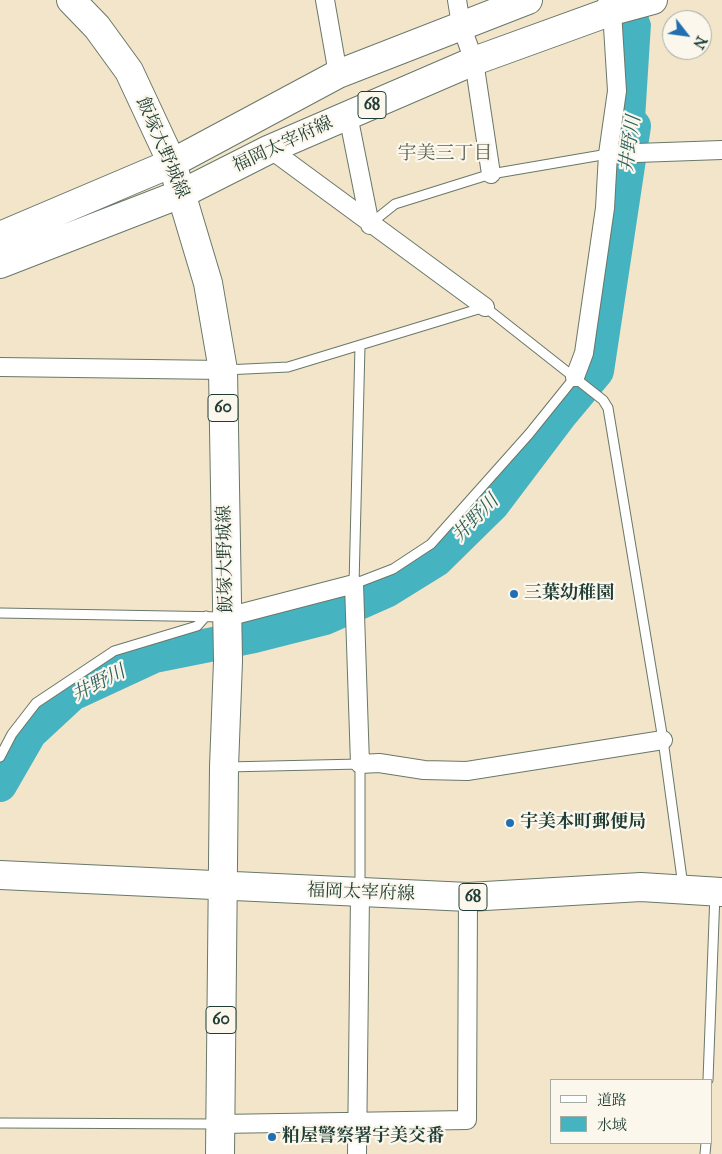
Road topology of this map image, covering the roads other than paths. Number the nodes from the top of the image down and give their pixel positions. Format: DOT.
graph roads {
  1 [pos="72,0"];
  2 [pos="325,0"];
  3 [pos="528,0"];
  4 [pos="654,0"];
  5 [pos="609,5"];
  6 [pos="459,12"];
  7 [pos="474,61"];
  8 [pos="338,74"];
  9 [pos="348,115"];
  10 [pos="270,149"];
  11 [pos="722,150"];
  12 [pos="612,154"];
  13 [pos="172,163"];
  14 [pos="492,174"];
  15 [pos="183,193"];
  16 [pos="370,225"];
  17 [pos="0,236"];
  18 [pos="0,264"];
  19 [pos="485,307"];
  20 [pos="360,346"];
  21 [pos="0,367"];
  22 [pos="223,370"];
  23 [pos="576,378"];
  24 [pos="355,589"];
  25 [pos="0,614"];
  26 [pos="220,620"];
  27 [pos="663,740"];
  28 [pos="0,757"];
  29 [pos="360,764"];
  30 [pos="224,767"];
  31 [pos="0,875"];
  32 [pos="224,887"];
  33 [pos="683,889"];
  34 [pos="719,891"];
  35 [pos="360,894"];
  36 [pos="468,897"];
  37 [pos="708,1079"];
  38 [pos="0,1123"];
  39 [pos="356,1123"];
  40 [pos="219,1124"];
  41 [pos="220,1154"];
  42 [pos="357,1154"];
  1 -- 13 [label="main road, 飯塚大野城線 / 60"];
  2 -- 8 [label="street"];
  3 -- 6 [label="main road, 福岡太宰府線 / 68"];
  4 -- 5 [label="main road, 福岡太宰府線 / 68"];
  5 -- 7 [label="main road, 福岡太宰府線 / 68"];
  5 -- 12 [label="street"];
  6 -- 7 [label="street"];
  6 -- 8 [label="main road, 福岡太宰府線 / 68"];
  7 -- 9 [label="main road, 福岡太宰府線 / 68"];
  7 -- 14 [label="street"];
  8 -- 13 [label="main road, 福岡太宰府線 / 68"];
  9 -- 10 [label="main road, 福岡太宰府線 / 68"];
  9 -- 16 [label="street"];
  10 -- 15 [label="main road, 福岡太宰府線 / 68"];
  10 -- 16 [label="street"];
  11 -- 12 [label="street"];
  12 -- 14 [label="lane"];
  12 -- 23 [label="street"];
  13 -- 15 [label="main road, 飯塚大野城線 / 60"];
  13 -- 17 [label="main road, 福岡太宰府線 / 68"];
  14 -- 16 [label="lane"];
  15 -- 18 [label="main road, 福岡太宰府線 / 68"];
  15 -- 22 [label="main road, 飯塚大野城線 / 60"];
  16 -- 19 [label="street"];
  19 -- 20 [label="lane"];
  19 -- 23 [label="lane"];
  20 -- 22 [label="lane"];
  20 -- 24 [label="lane"];
  21 -- 22 [label="street"];
  22 -- 26 [label="main road, 飯塚大野城線 / 60"];
  23 -- 24 [label="lane"];
  23 -- 27 [label="lane"];
  24 -- 26 [label="street"];
  24 -- 29 [label="street"];
  25 -- 26 [label="lane"];
  26 -- 28 [label="lane"];
  26 -- 30 [label="main road, 飯塚大野城線 / 60"];
  27 -- 29 [label="street"];
  27 -- 33 [label="lane"];
  29 -- 30 [label="lane"];
  29 -- 35 [label="lane"];
  30 -- 32 [label="main road, 飯塚大野城線 / 60"];
  31 -- 32 [label="main road, 福岡太宰府線 / 68"];
  32 -- 35 [label="main road, 福岡太宰府線 / 68"];
  32 -- 40 [label="main road, 飯塚大野城線 / 60"];
  33 -- 34 [label="main road, 福岡太宰府線 / 68"];
  33 -- 36 [label="main road, 福岡太宰府線 / 68"];
  34 -- 37 [label="lane"];
  35 -- 36 [label="main road, 福岡太宰府線 / 68"];
  35 -- 39 [label="street"];
  36 -- 39 [label="street"];
  38 -- 40 [label="lane"];
  39 -- 40 [label="street"];
  39 -- 42 [label="street"];
  40 -- 41 [label="main road, 飯塚大野城線 / 60"];
}
